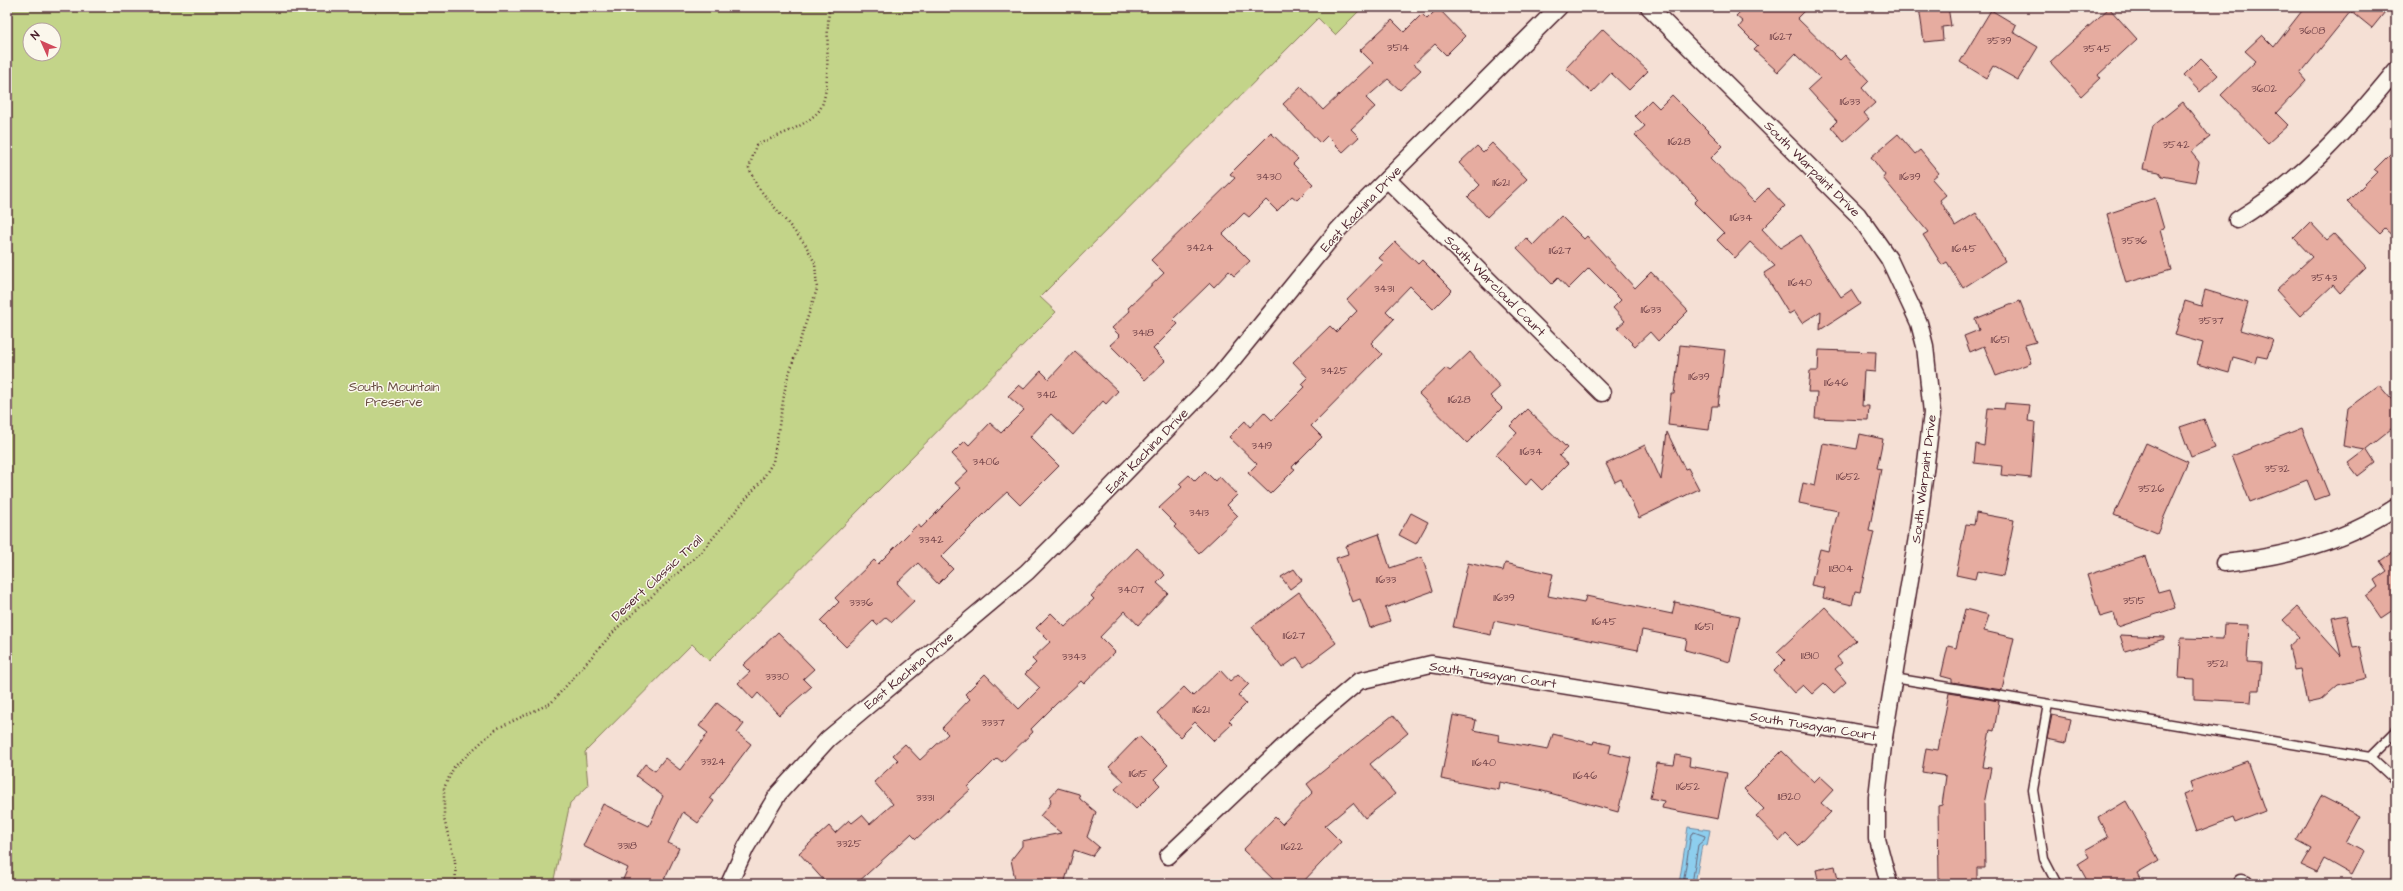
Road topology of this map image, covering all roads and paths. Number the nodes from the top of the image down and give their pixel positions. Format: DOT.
graph roads {
  1 [pos="830,7"];
  2 [pos="1559,7"];
  3 [pos="1649,7"];
  4 [pos="2396,70"];
  5 [pos="1387,179"];
  6 [pos="2237,220"];
  7 [pos="1602,393"];
  8 [pos="2396,507"];
  9 [pos="2224,563"];
  10 [pos="1894,678"];
  11 [pos="2048,704"];
  12 [pos="2396,731"];
  13 [pos="1884,737"];
  14 [pos="2370,757"];
  15 [pos="2396,781"];
  16 [pos="1168,856"];
  17 [pos="456,884"];
  18 [pos="729,884"];
  19 [pos="1889,884"];
  20 [pos="2057,884"];
  1 -- 17 [label="path, Desert Classic Trail"];
  2 -- 5 [label="street, East Kachina Drive"];
  3 -- 10 [label="street, South Warpaint Drive"];
  4 -- 6 [label="street"];
  5 -- 7 [label="street, South Warcloud Court"];
  5 -- 18 [label="street, East Kachina Drive"];
  8 -- 9 [label="street"];
  10 -- 11 [label="lane"];
  10 -- 13 [label="street, South Warpaint Drive"];
  11 -- 14 [label="lane"];
  11 -- 20 [label="lane"];
  12 -- 14 [label="lane"];
  13 -- 16 [label="street, South Tusayan Court"];
  13 -- 19 [label="street, South Warpaint Drive"];
  14 -- 15 [label="lane"];
}
